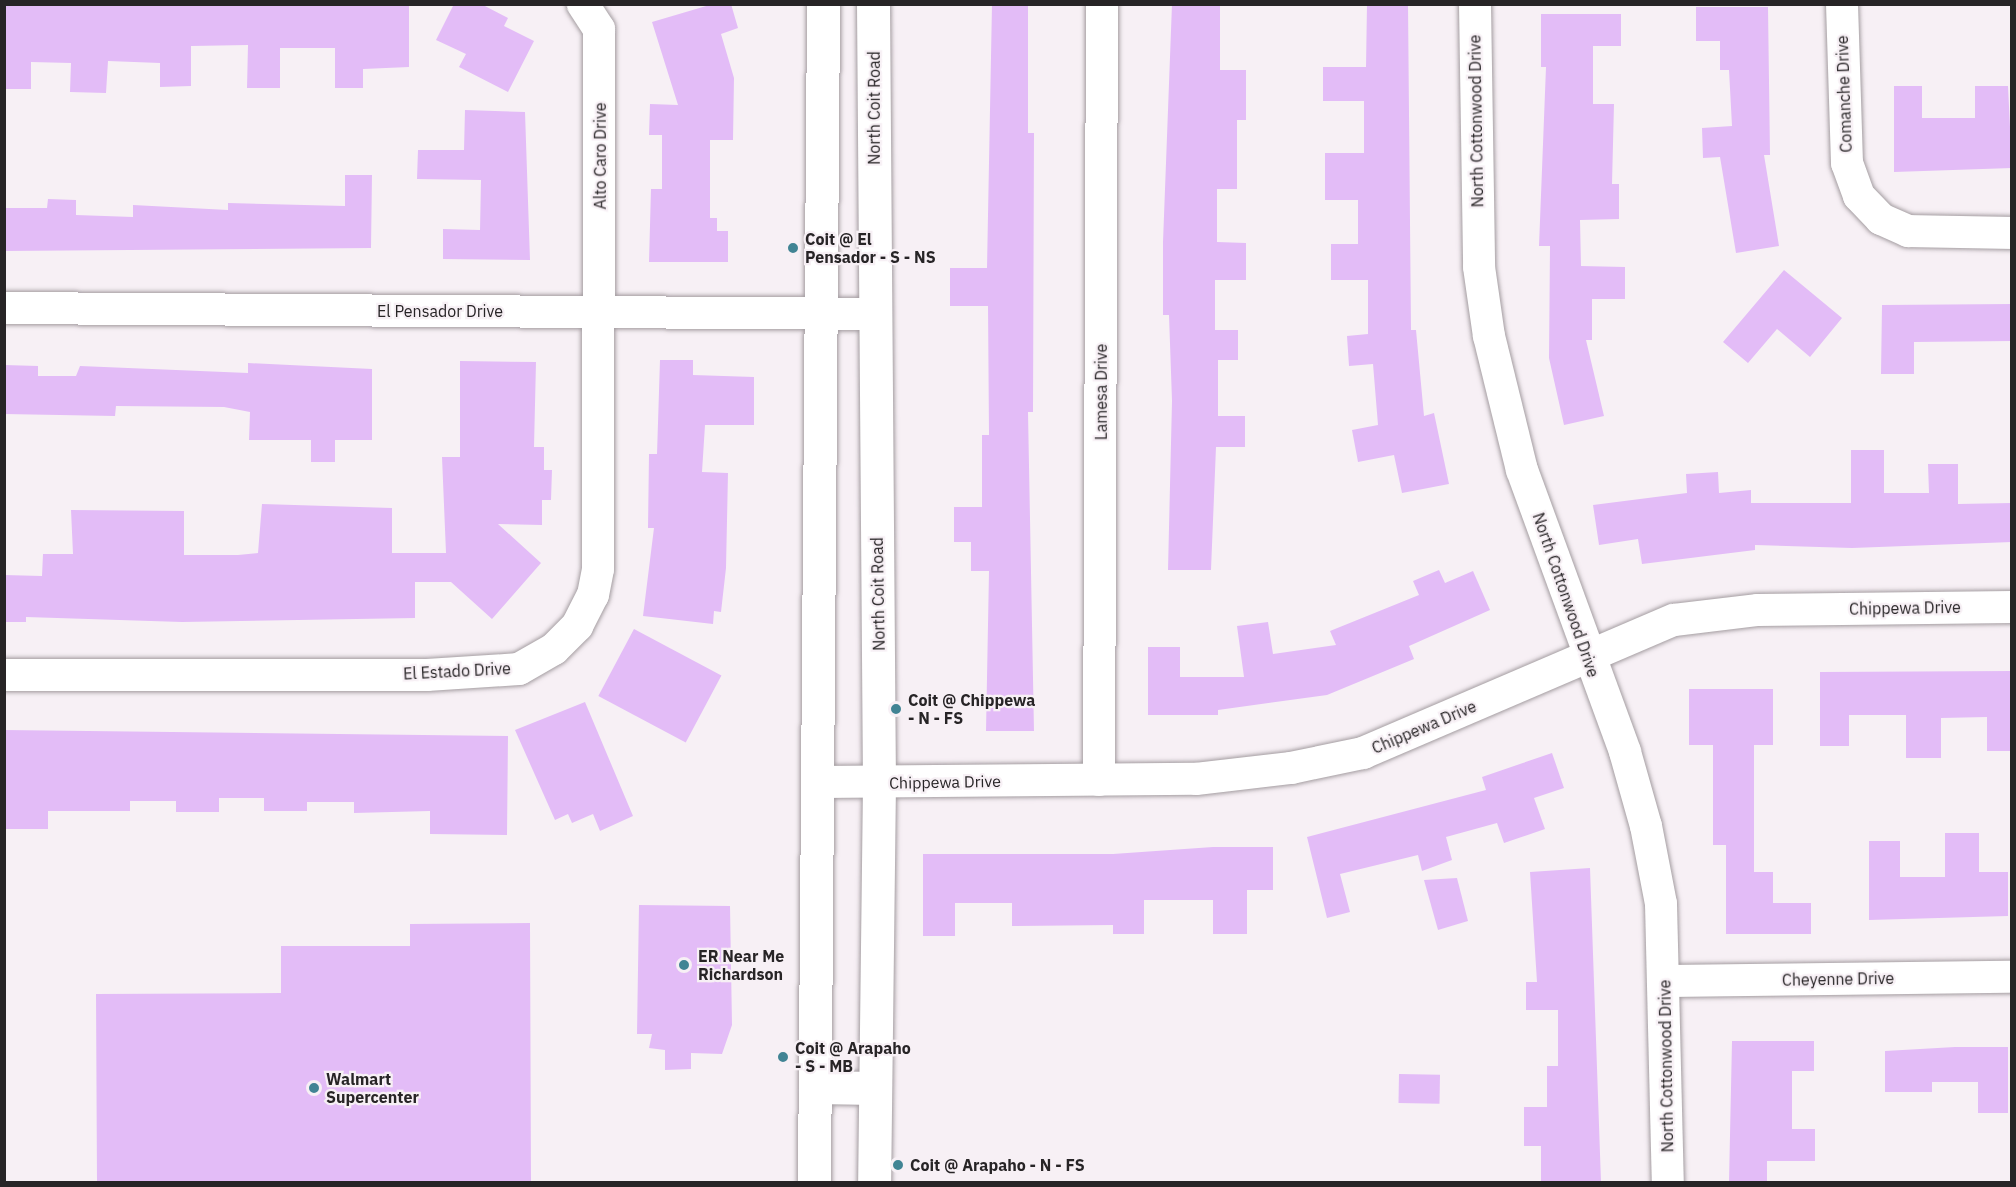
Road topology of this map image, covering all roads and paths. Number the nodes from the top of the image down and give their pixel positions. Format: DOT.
graph roads {
  1 [pos="583,4"];
  2 [pos="823,4"];
  3 [pos="873,4"];
  4 [pos="1102,4"];
  5 [pos="1475,4"];
  6 [pos="1842,4"];
  7 [pos="2012,233"];
  8 [pos="4,308"];
  9 [pos="600,311"];
  10 [pos="822,313"];
  11 [pos="875,314"];
  12 [pos="2012,607"];
  13 [pos="1585,654"];
  14 [pos="4,675"];
  15 [pos="1099,780"];
  16 [pos="821,782"];
  17 [pos="879,783"];
  18 [pos="2012,976"];
  19 [pos="1665,981"];
  20 [pos="815,1087"];
  21 [pos="875,1088"];
  22 [pos="814,1182"];
  23 [pos="874,1182"];
  24 [pos="1668,1182"];
  1 -- 9 [label="street, Alto Caro Drive"];
  2 -- 10 [label="main road"];
  3 -- 11 [label="main road, North Coit Road"];
  4 -- 15 [label="street, Lamesa Drive"];
  5 -- 13 [label="street, North Cottonwood Drive"];
  6 -- 7 [label="street, Comanche Drive"];
  8 -- 9 [label="street, El Pensador Drive"];
  9 -- 10 [label="street, El Pensador Drive"];
  9 -- 14 [label="street, El Estado Drive"];
  10 -- 11 [label="street, El Pensador Drive"];
  10 -- 16 [label="main road"];
  11 -- 17 [label="main road, North Coit Road"];
  12 -- 13 [label="street, Chippewa Drive"];
  13 -- 15 [label="street, Chippewa Drive"];
  13 -- 19 [label="street, North Cottonwood Drive"];
  15 -- 17 [label="street, Chippewa Drive"];
  16 -- 17 [label="street, Chippewa Drive"];
  16 -- 20 [label="main road"];
  17 -- 21 [label="main road, North Coit Road"];
  18 -- 19 [label="street, Cheyenne Drive"];
  19 -- 24 [label="street, North Cottonwood Drive"];
  20 -- 21 [label="main road"];
  20 -- 22 [label="main road"];
  21 -- 23 [label="main road, North Coit Road"];
}
